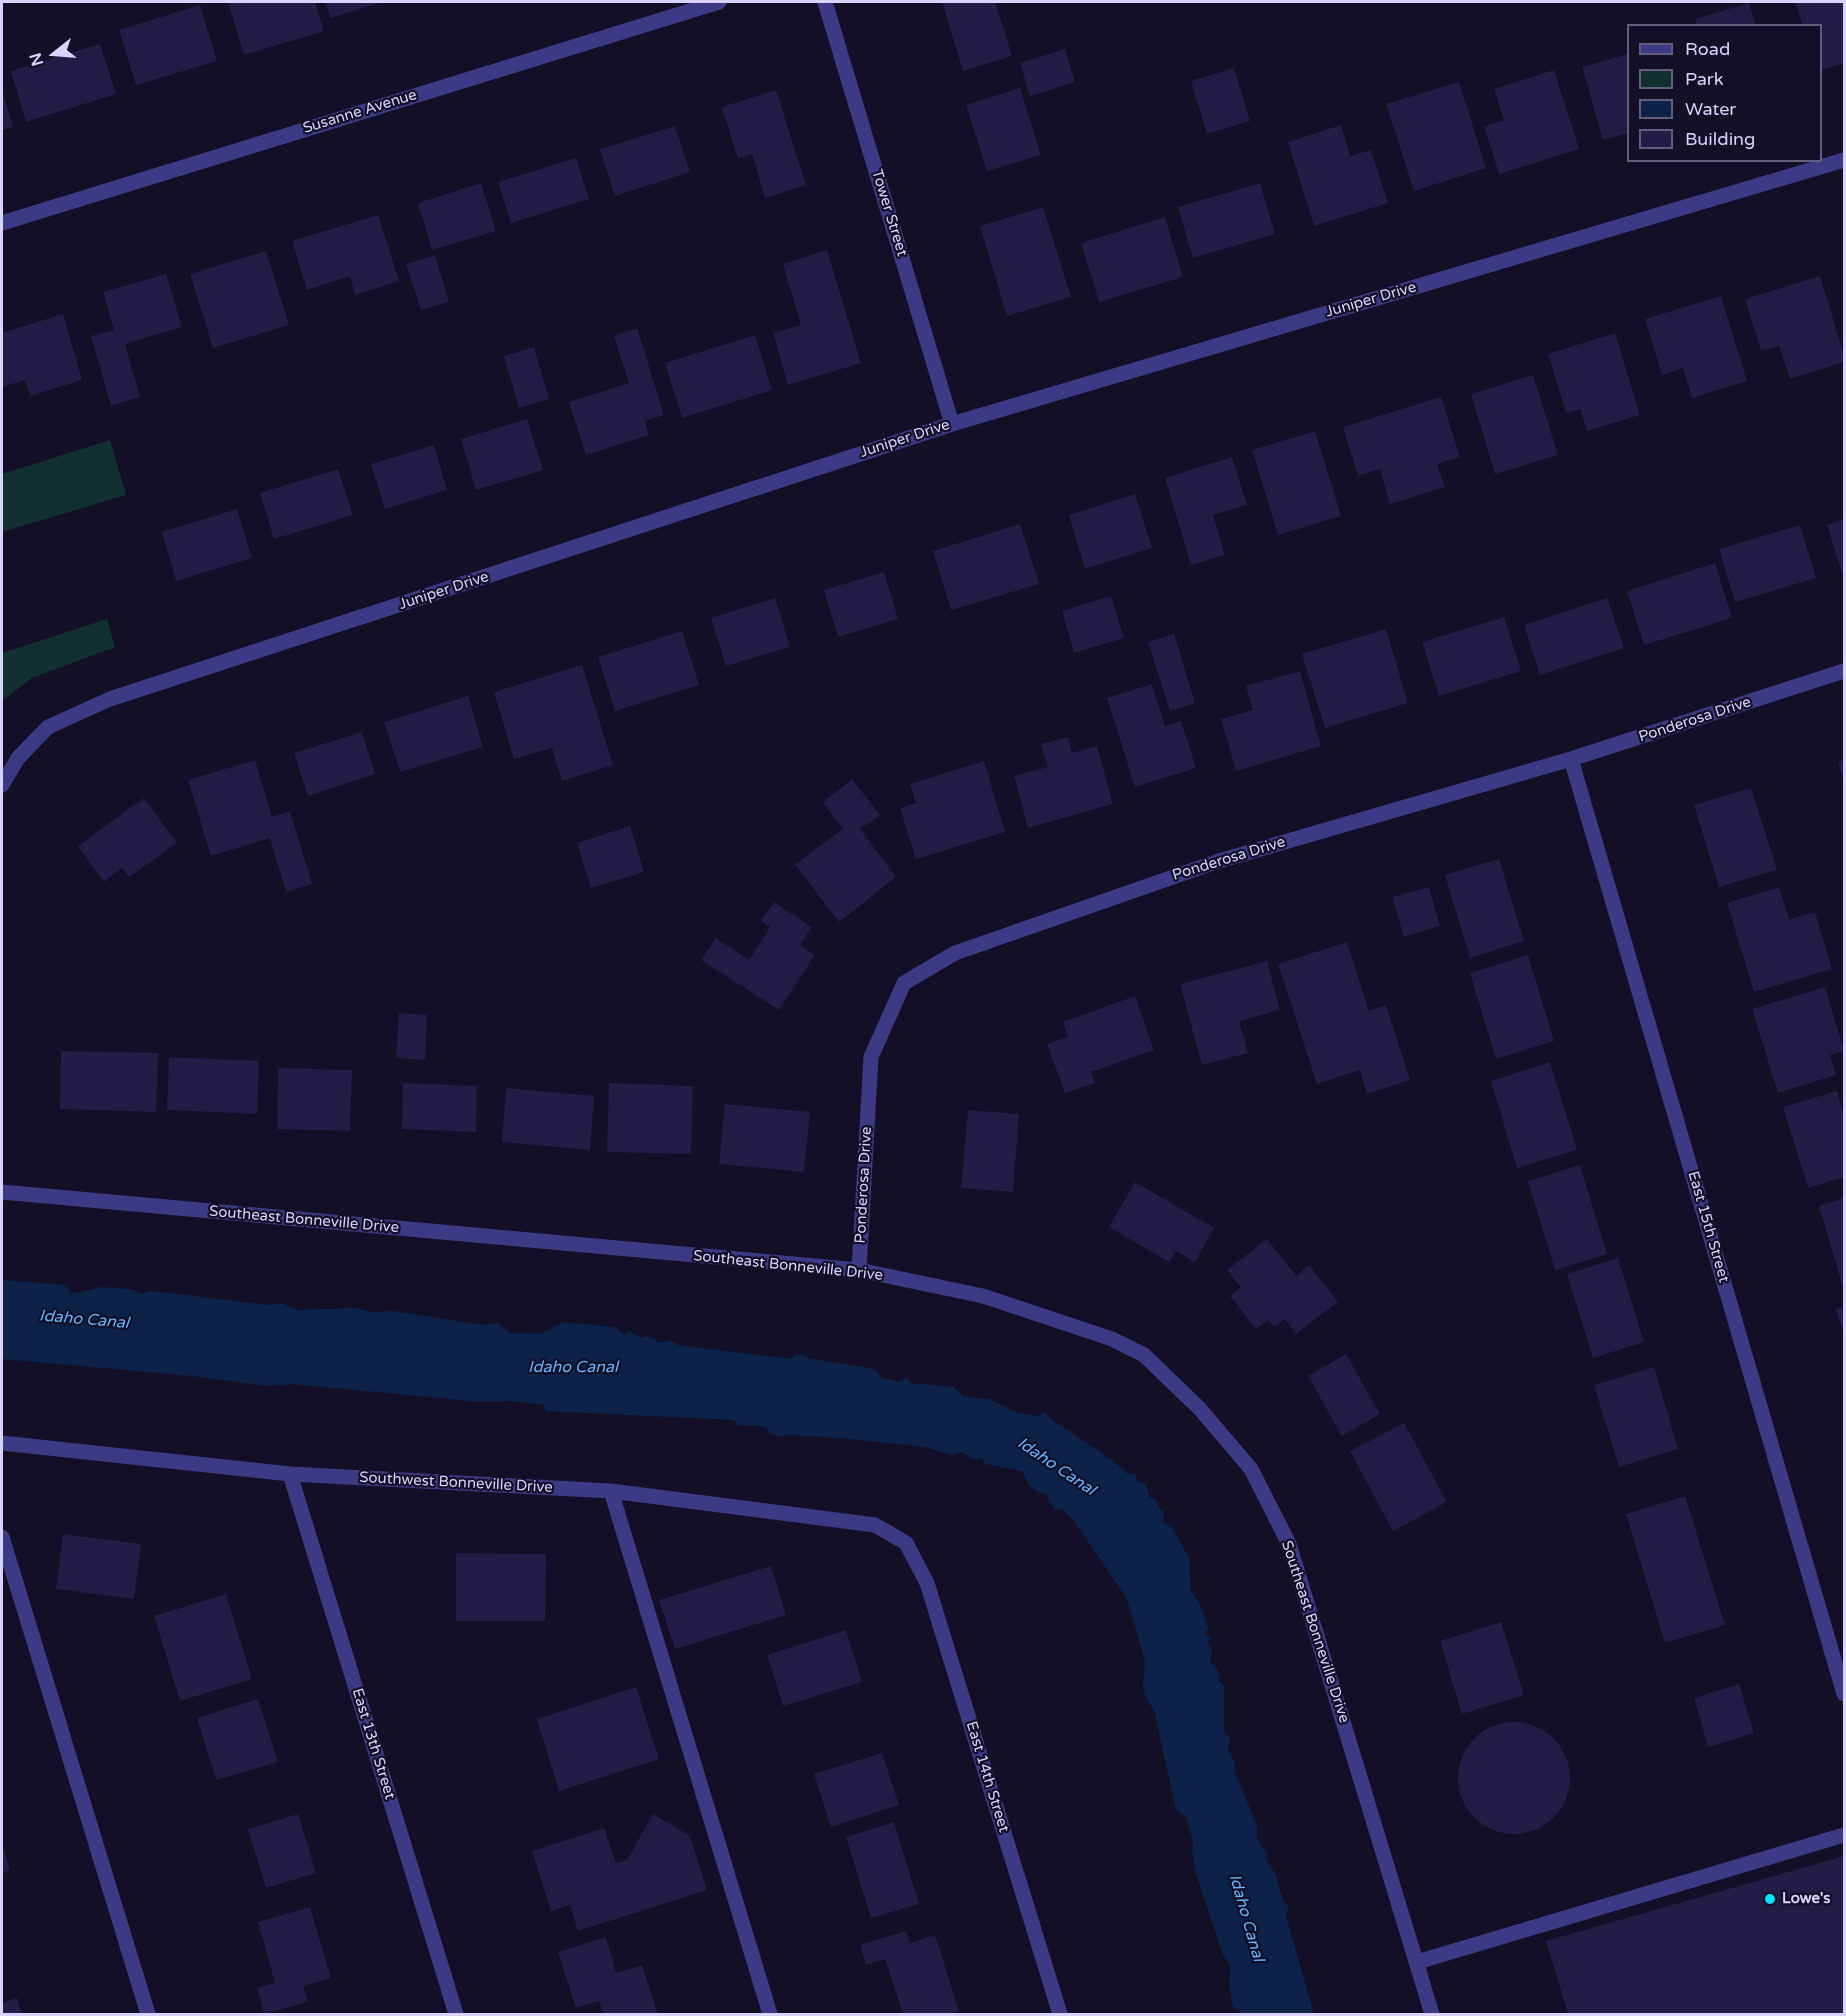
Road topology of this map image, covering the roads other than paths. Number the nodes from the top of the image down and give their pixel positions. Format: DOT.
graph roads {
  1 [pos="719,2"];
  2 [pos="825,2"];
  3 [pos="1845,160"];
  4 [pos="2,223"];
  5 [pos="952,424"];
  6 [pos="1845,671"];
  7 [pos="1571,759"];
  8 [pos="2,785"];
  9 [pos="2,1192"];
  10 [pos="859,1270"];
  11 [pos="2,1443"];
  12 [pos="291,1474"];
  13 [pos="611,1491"];
  14 [pos="2,1537"];
  15 [pos="906,1543"];
  16 [pos="1845,1694"];
  17 [pos="1845,1834"];
  18 [pos="1417,1962"];
  19 [pos="148,2014"];
  20 [pos="456,2014"];
  21 [pos="770,2014"];
  22 [pos="1060,2014"];
  23 [pos="1432,2014"];
  1 -- 4 [label="street, Susanne Avenue"];
  2 -- 5 [label="street, Tower Street"];
  3 -- 5 [label="street, Juniper Drive"];
  5 -- 8 [label="street, Juniper Drive"];
  6 -- 7 [label="street, Ponderosa Drive"];
  7 -- 10 [label="street, Ponderosa Drive"];
  7 -- 16 [label="street, East 15th Street"];
  9 -- 10 [label="street, Southeast Bonneville Drive"];
  10 -- 18 [label="street, Southeast Bonneville Drive"];
  11 -- 12 [label="street, Southwest Bonneville Drive"];
  12 -- 13 [label="street, Southwest Bonneville Drive"];
  12 -- 20 [label="street, East 13th Street"];
  13 -- 15 [label="street, Southwest Bonneville Drive"];
  13 -- 21 [label="street"];
  14 -- 19 [label="street"];
  15 -- 22 [label="street, East 14th Street"];
  17 -- 18 [label="street"];
  18 -- 23 [label="street, Southeast Bonneville Drive"];
}
